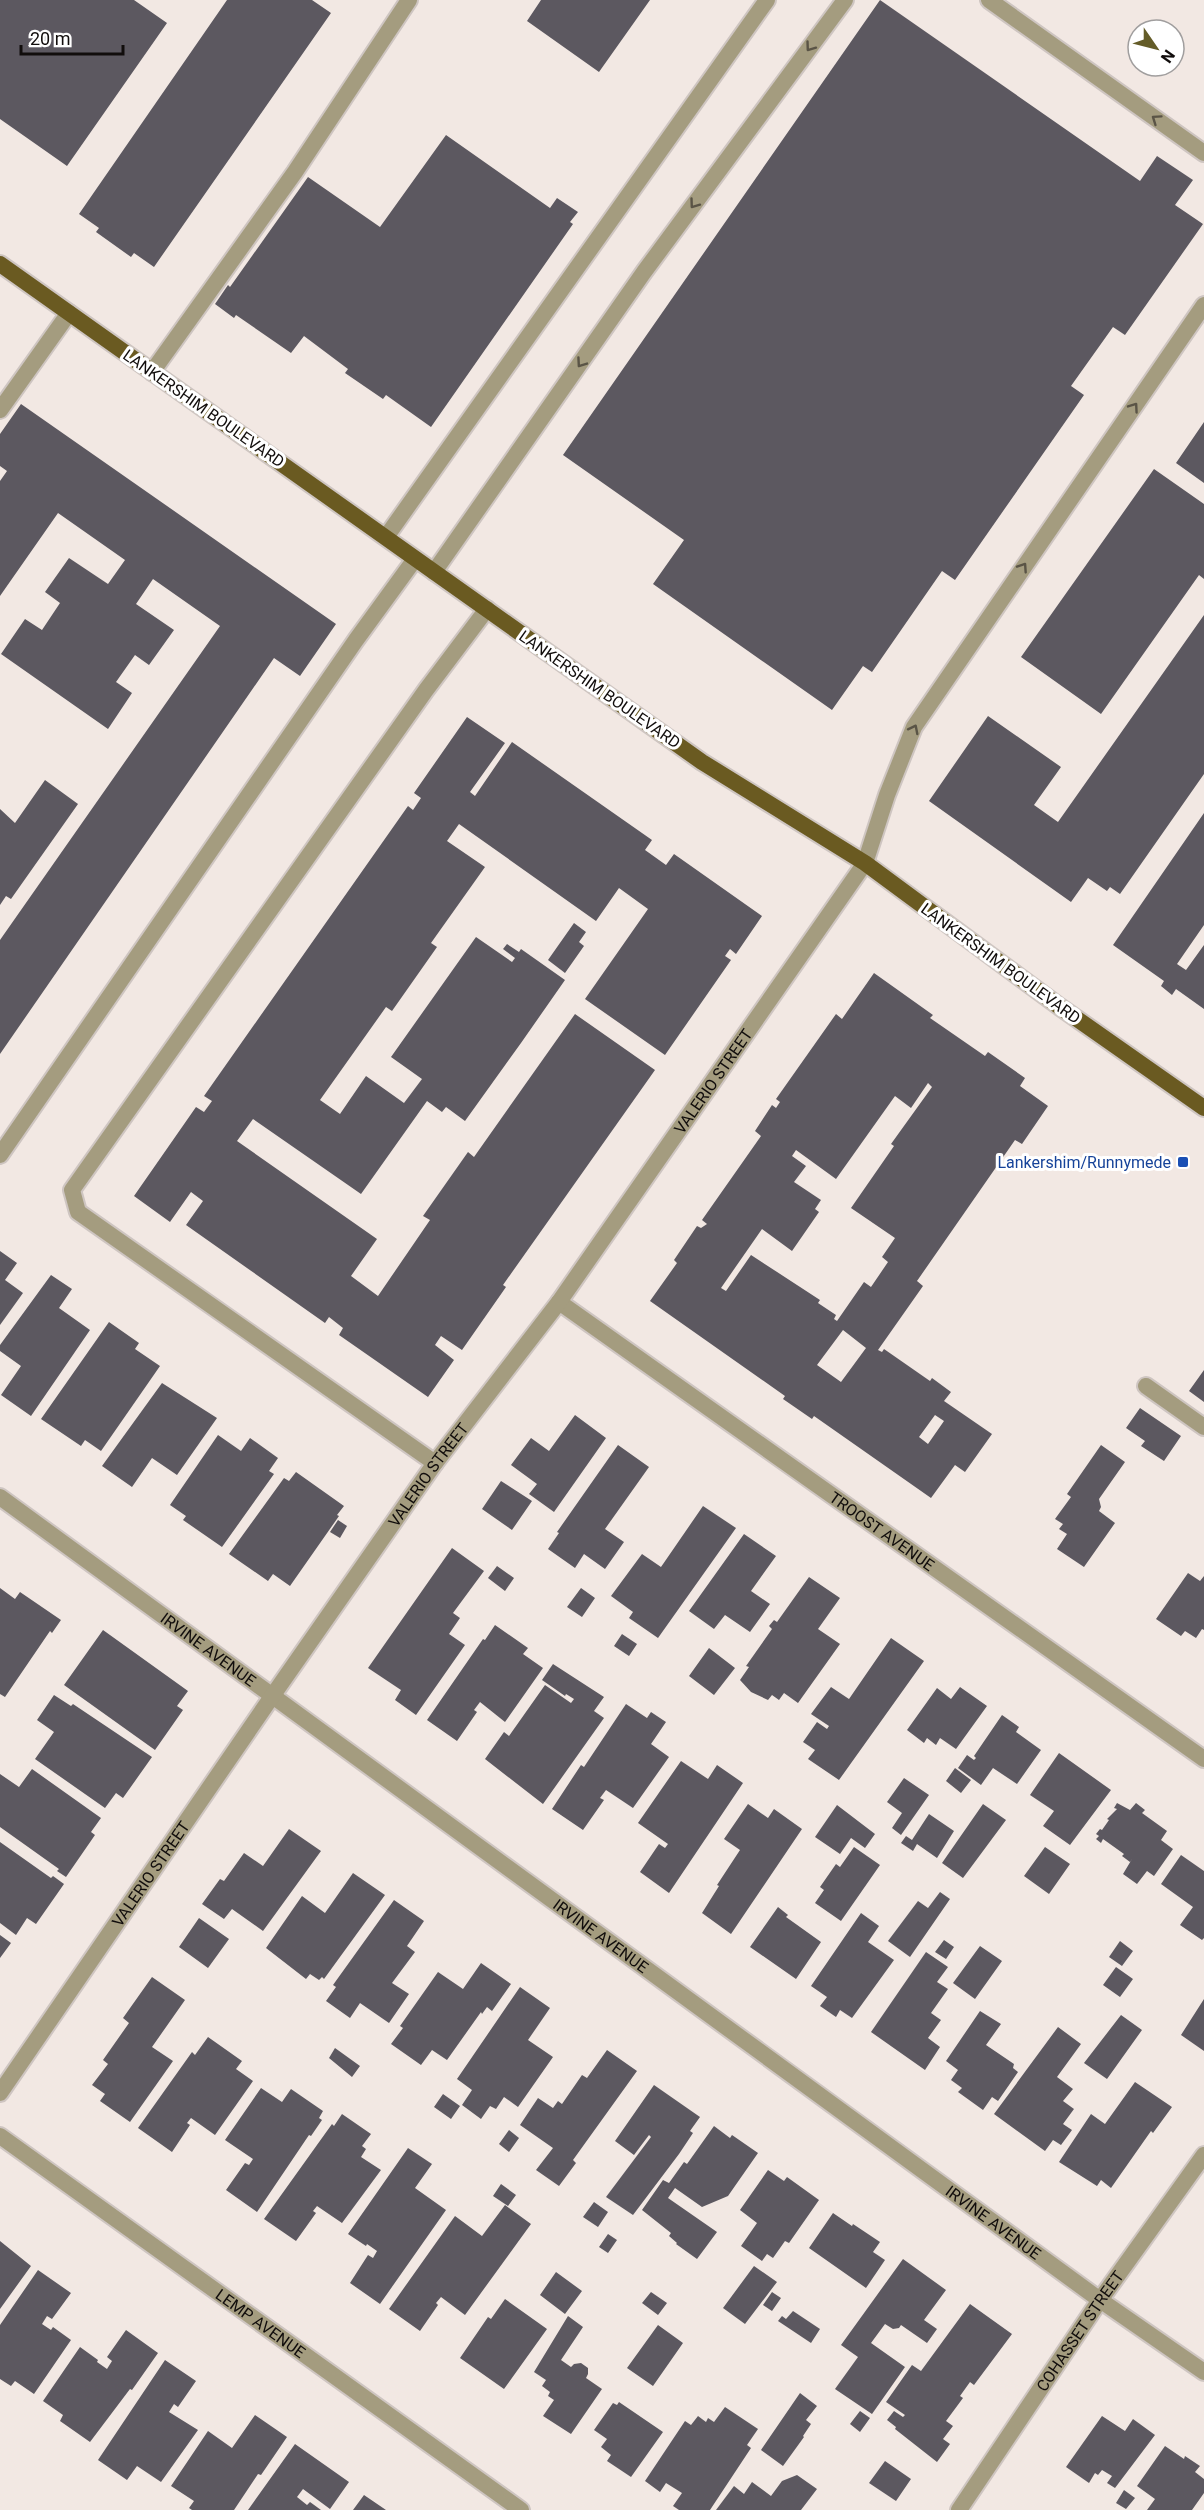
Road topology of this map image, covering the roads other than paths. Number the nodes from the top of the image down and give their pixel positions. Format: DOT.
graph roads {
  1 [pos="409,0"];
  2 [pos="767,0"];
  3 [pos="845,0"];
  4 [pos="988,0"];
  5 [pos="1204,153"];
  6 [pos="0,264"];
  7 [pos="1204,305"];
  8 [pos="69,313"];
  9 [pos="152,372"];
  10 [pos="0,410"];
  11 [pos="386,537"];
  12 [pos="415,559"];
  13 [pos="434,572"];
  14 [pos="487,609"];
  15 [pos="865,863"];
  16 [pos="1204,1108"];
  17 [pos="0,1155"];
  18 [pos="560,1302"];
  19 [pos="1146,1386"];
  20 [pos="1204,1426"];
  21 [pos="435,1463"];
  22 [pos="0,1497"];
  23 [pos="273,1695"];
  24 [pos="1204,1759"];
  25 [pos="0,2093"];
  26 [pos="0,2136"];
  27 [pos="1204,2155"];
  28 [pos="1100,2300"];
  29 [pos="1204,2372"];
  30 [pos="521,2510"];
  31 [pos="959,2510"];
  1 -- 9 [label="street"];
  2 -- 11 [label="street"];
  3 -- 13 [label="street, one-way"];
  5 -- 4 [label="street, one-way"];
  6 -- 8 [label="main road, LANKERSHIM BOULEVARD"];
  15 -- 7 [label="street, VALERIO STREET, one-way"];
  8 -- 9 [label="main road, LANKERSHIM BOULEVARD"];
  8 -- 10 [label="street"];
  9 -- 11 [label="main road, LANKERSHIM BOULEVARD"];
  11 -- 12 [label="main road, LANKERSHIM BOULEVARD"];
  12 -- 13 [label="main road, LANKERSHIM BOULEVARD"];
  12 -- 17 [label="street"];
  13 -- 14 [label="main road, LANKERSHIM BOULEVARD"];
  14 -- 15 [label="main road, LANKERSHIM BOULEVARD"];
  14 -- 21 [label="street"];
  15 -- 16 [label="main road, LANKERSHIM BOULEVARD"];
  15 -- 18 [label="street, VALERIO STREET"];
  18 -- 21 [label="street, VALERIO STREET"];
  18 -- 24 [label="street, TROOST AVENUE"];
  19 -- 20 [label="street"];
  21 -- 23 [label="street, VALERIO STREET"];
  22 -- 23 [label="street, IRVINE AVENUE"];
  23 -- 25 [label="street, VALERIO STREET"];
  23 -- 28 [label="street, IRVINE AVENUE"];
  26 -- 30 [label="street, LEMP AVENUE"];
  27 -- 28 [label="street, COHASSET STREET"];
  28 -- 29 [label="street, IRVINE AVENUE"];
  28 -- 31 [label="street, COHASSET STREET"];
}
